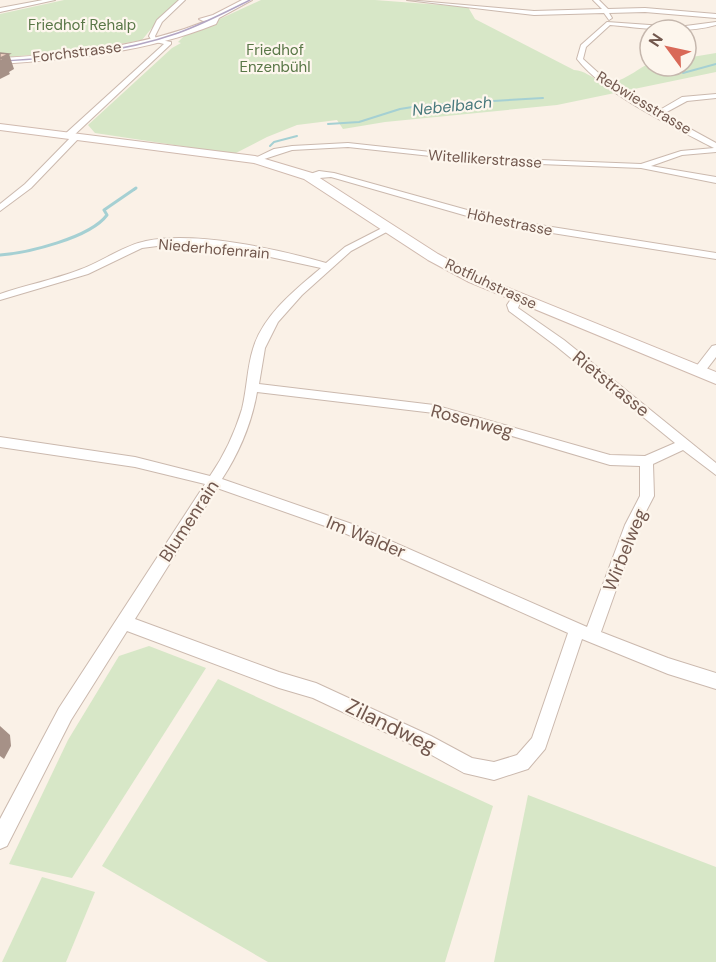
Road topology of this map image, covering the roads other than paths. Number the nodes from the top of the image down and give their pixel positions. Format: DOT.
graph roads {
  1 [pos="52,0"];
  2 [pos="182,0"];
  3 [pos="248,0"];
  4 [pos="410,0"];
  5 [pos="596,0"];
  6 [pos="0,10"];
  7 [pos="606,12"];
  8 [pos="716,16"];
  9 [pos="609,23"];
  10 [pos="716,23"];
  11 [pos="154,40"];
  12 [pos="0,61"];
  13 [pos="716,96"];
  14 [pos="659,112"];
  15 [pos="0,127"];
  16 [pos="72,136"];
  17 [pos="716,148"];
  18 [pos="255,160"];
  19 [pos="278,165"];
  20 [pos="642,166"];
  21 [pos="308,176"];
  22 [pos="716,180"];
  23 [pos="0,208"];
  24 [pos="389,228"];
  25 [pos="716,256"];
  26 [pos="328,267"];
  27 [pos="0,297"];
  28 [pos="517,298"];
  29 [pos="716,349"];
  30 [pos="699,371"];
  31 [pos="716,378"];
  32 [pos="253,387"];
  33 [pos="0,442"];
  34 [pos="685,444"];
  35 [pos="646,461"];
  36 [pos="716,470"];
  37 [pos="214,483"];
  38 [pos="123,622"];
  39 [pos="585,633"];
  40 [pos="716,681"];
  41 [pos="0,839"];
  1 -- 6 [label="street"];
  2 -- 11 [label="street"];
  3 -- 11 [label="main road, Forchstrasse"];
  4 -- 7 [label="street"];
  5 -- 7 [label="street"];
  7 -- 8 [label="street"];
  7 -- 9 [label="street"];
  9 -- 10 [label="street"];
  9 -- 14 [label="street, Rebwiesstrasse"];
  11 -- 12 [label="main road, Forchstrasse"];
  11 -- 16 [label="street"];
  13 -- 14 [label="street"];
  14 -- 17 [label="street, Rebwiesstrasse"];
  15 -- 16 [label="main road, Witellikerstrasse"];
  16 -- 18 [label="main road, Witellikerstrasse"];
  16 -- 23 [label="street"];
  17 -- 20 [label="street, Witellikerstrasse"];
  18 -- 19 [label="main road, Witellikerstrasse"];
  18 -- 20 [label="street, Witellikerstrasse"];
  19 -- 21 [label="main road, Rotfluhstrasse"];
  20 -- 22 [label="street"];
  21 -- 24 [label="main road, Rotfluhstrasse"];
  21 -- 25 [label="street, Höhestrasse"];
  24 -- 26 [label="street, Blumenrain"];
  24 -- 28 [label="main road, Rotfluhstrasse"];
  26 -- 27 [label="street, Niederhofenrain"];
  26 -- 32 [label="street, Blumenrain"];
  28 -- 30 [label="main road, Rotfluhstrasse"];
  28 -- 34 [label="street, Rietstrasse"];
  29 -- 30 [label="street"];
  30 -- 31 [label="main road, Rotfluhstrasse"];
  32 -- 35 [label="street, Rosenweg"];
  32 -- 37 [label="street, Blumenrain"];
  33 -- 37 [label="street, Im Walder"];
  34 -- 35 [label="street, Rosenweg"];
  34 -- 36 [label="street, Rietstrasse"];
  35 -- 39 [label="street, Wirbelweg"];
  37 -- 38 [label="street, Blumenrain"];
  37 -- 39 [label="street, Im Walder"];
  38 -- 39 [label="street, Zilandweg"];
  38 -- 41 [label="street, Blumenrain"];
  39 -- 40 [label="street, Im Walder"];
}
